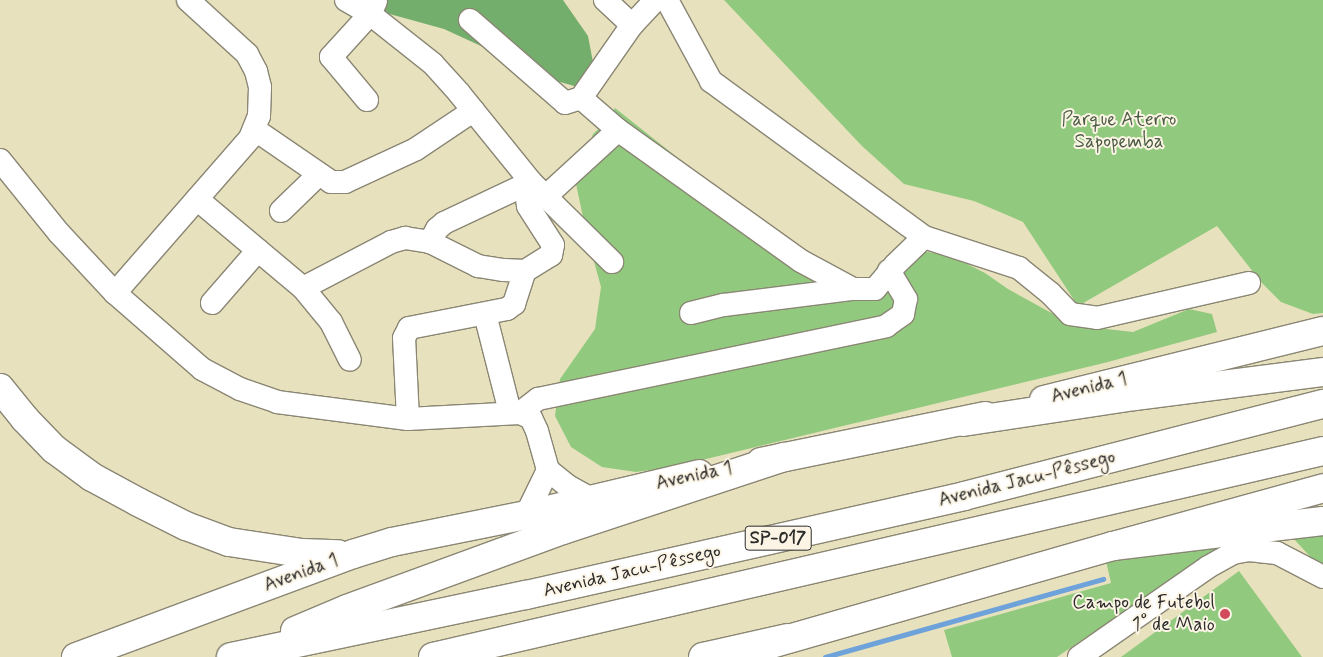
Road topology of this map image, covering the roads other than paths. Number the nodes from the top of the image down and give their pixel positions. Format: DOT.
graph roads {
  1 [pos="188,0"];
  2 [pos="346,0"];
  3 [pos="605,0"];
  4 [pos="655,0"];
  5 [pos="667,0"];
  6 [pos="373,7"];
  7 [pos="470,20"];
  8 [pos="632,25"];
  9 [pos="581,98"];
  10 [pos="367,100"];
  11 [pos="473,111"];
  12 [pos="254,129"];
  13 [pos="618,130"];
  14 [pos="0,160"];
  15 [pos="319,174"];
  16 [pos="538,190"];
  17 [pos="197,199"];
  18 [pos="281,212"];
  19 [pos="924,237"];
  20 [pos="430,242"];
  21 [pos="258,250"];
  22 [pos="612,262"];
  23 [pos="524,271"];
  24 [pos="890,271"];
  25 [pos="1249,283"];
  26 [pos="303,288"];
  27 [pos="854,289"];
  28 [pos="116,293"];
  29 [pos="212,303"];
  30 [pos="691,313"];
  31 [pos="485,314"];
  32 [pos="1323,331"];
  33 [pos="350,360"];
  34 [pos="1323,372"];
  35 [pos="0,388"];
  36 [pos="1323,404"];
  37 [pos="515,412"];
  38 [pos="408,419"];
  39 [pos="963,422"];
  40 [pos="1323,451"];
  41 [pos="784,457"];
  42 [pos="548,470"];
  43 [pos="1323,488"];
  44 [pos="593,500"];
  45 [pos="526,515"];
  46 [pos="1323,521"];
  47 [pos="1113,546"];
  48 [pos="257,548"];
  49 [pos="353,554"];
  50 [pos="1323,577"];
  51 [pos="268,586"];
  52 [pos="787,638"];
  53 [pos="260,650"];
  54 [pos="76,657"];
  55 [pos="230,657"];
  56 [pos="433,657"];
  57 [pos="703,657"];
  58 [pos="732,657"];
  59 [pos="1079,657"];
  1 -- 12 [label="street"];
  2 -- 6 [label="street"];
  3 -- 8 [label="street"];
  4 -- 8 [label="street"];
  5 -- 19 [label="street"];
  6 -- 10 [label="street"];
  6 -- 11 [label="street"];
  7 -- 9 [label="street"];
  8 -- 9 [label="street"];
  9 -- 13 [label="street"];
  11 -- 15 [label="street"];
  11 -- 16 [label="street"];
  12 -- 15 [label="street"];
  12 -- 17 [label="street"];
  13 -- 16 [label="street"];
  13 -- 27 [label="street"];
  14 -- 28 [label="street"];
  15 -- 18 [label="street"];
  16 -- 20 [label="street"];
  16 -- 22 [label="street"];
  16 -- 23 [label="street"];
  17 -- 21 [label="street"];
  17 -- 28 [label="street"];
  19 -- 24 [label="street"];
  19 -- 25 [label="street"];
  20 -- 23 [label="street"];
  20 -- 26 [label="street"];
  21 -- 26 [label="street"];
  21 -- 29 [label="street"];
  23 -- 31 [label="street"];
  24 -- 27 [label="street"];
  24 -- 37 [label="street"];
  26 -- 33 [label="street"];
  27 -- 30 [label="street"];
  28 -- 38 [label="street"];
  31 -- 37 [label="street"];
  31 -- 38 [label="street"];
  32 -- 39 [label="main road, Avenida 1"];
  34 -- 39 [label="main road"];
  35 -- 48 [label="main road"];
  36 -- 53 [label="main road, Avenida Jacu-Pêssego / SP-017"];
  37 -- 38 [label="street"];
  37 -- 42 [label="street"];
  39 -- 41 [label="main road, Avenida 1"];
  40 -- 56 [label="main road, Avenida Jacu-Pêssego / SP-017"];
  41 -- 44 [label="main road, Avenida 1"];
  41 -- 53 [label="main road"];
  42 -- 44 [label="street"];
  42 -- 45 [label="street"];
  43 -- 47 [label="main road"];
  44 -- 45 [label="main road, Avenida 1"];
  45 -- 49 [label="main road, Avenida 1"];
  46 -- 47 [label="main road"];
  47 -- 52 [label="main road"];
  48 -- 49 [label="main road"];
  48 -- 51 [label="main road"];
  49 -- 51 [label="main road, Avenida 1"];
  50 -- 59 [label="street"];
  51 -- 54 [label="main road, Avenida 1"];
  52 -- 57 [label="main road"];
  52 -- 58 [label="main road"];
  53 -- 55 [label="main road, Avenida Jacu-Pêssego / SP-017"];
}
